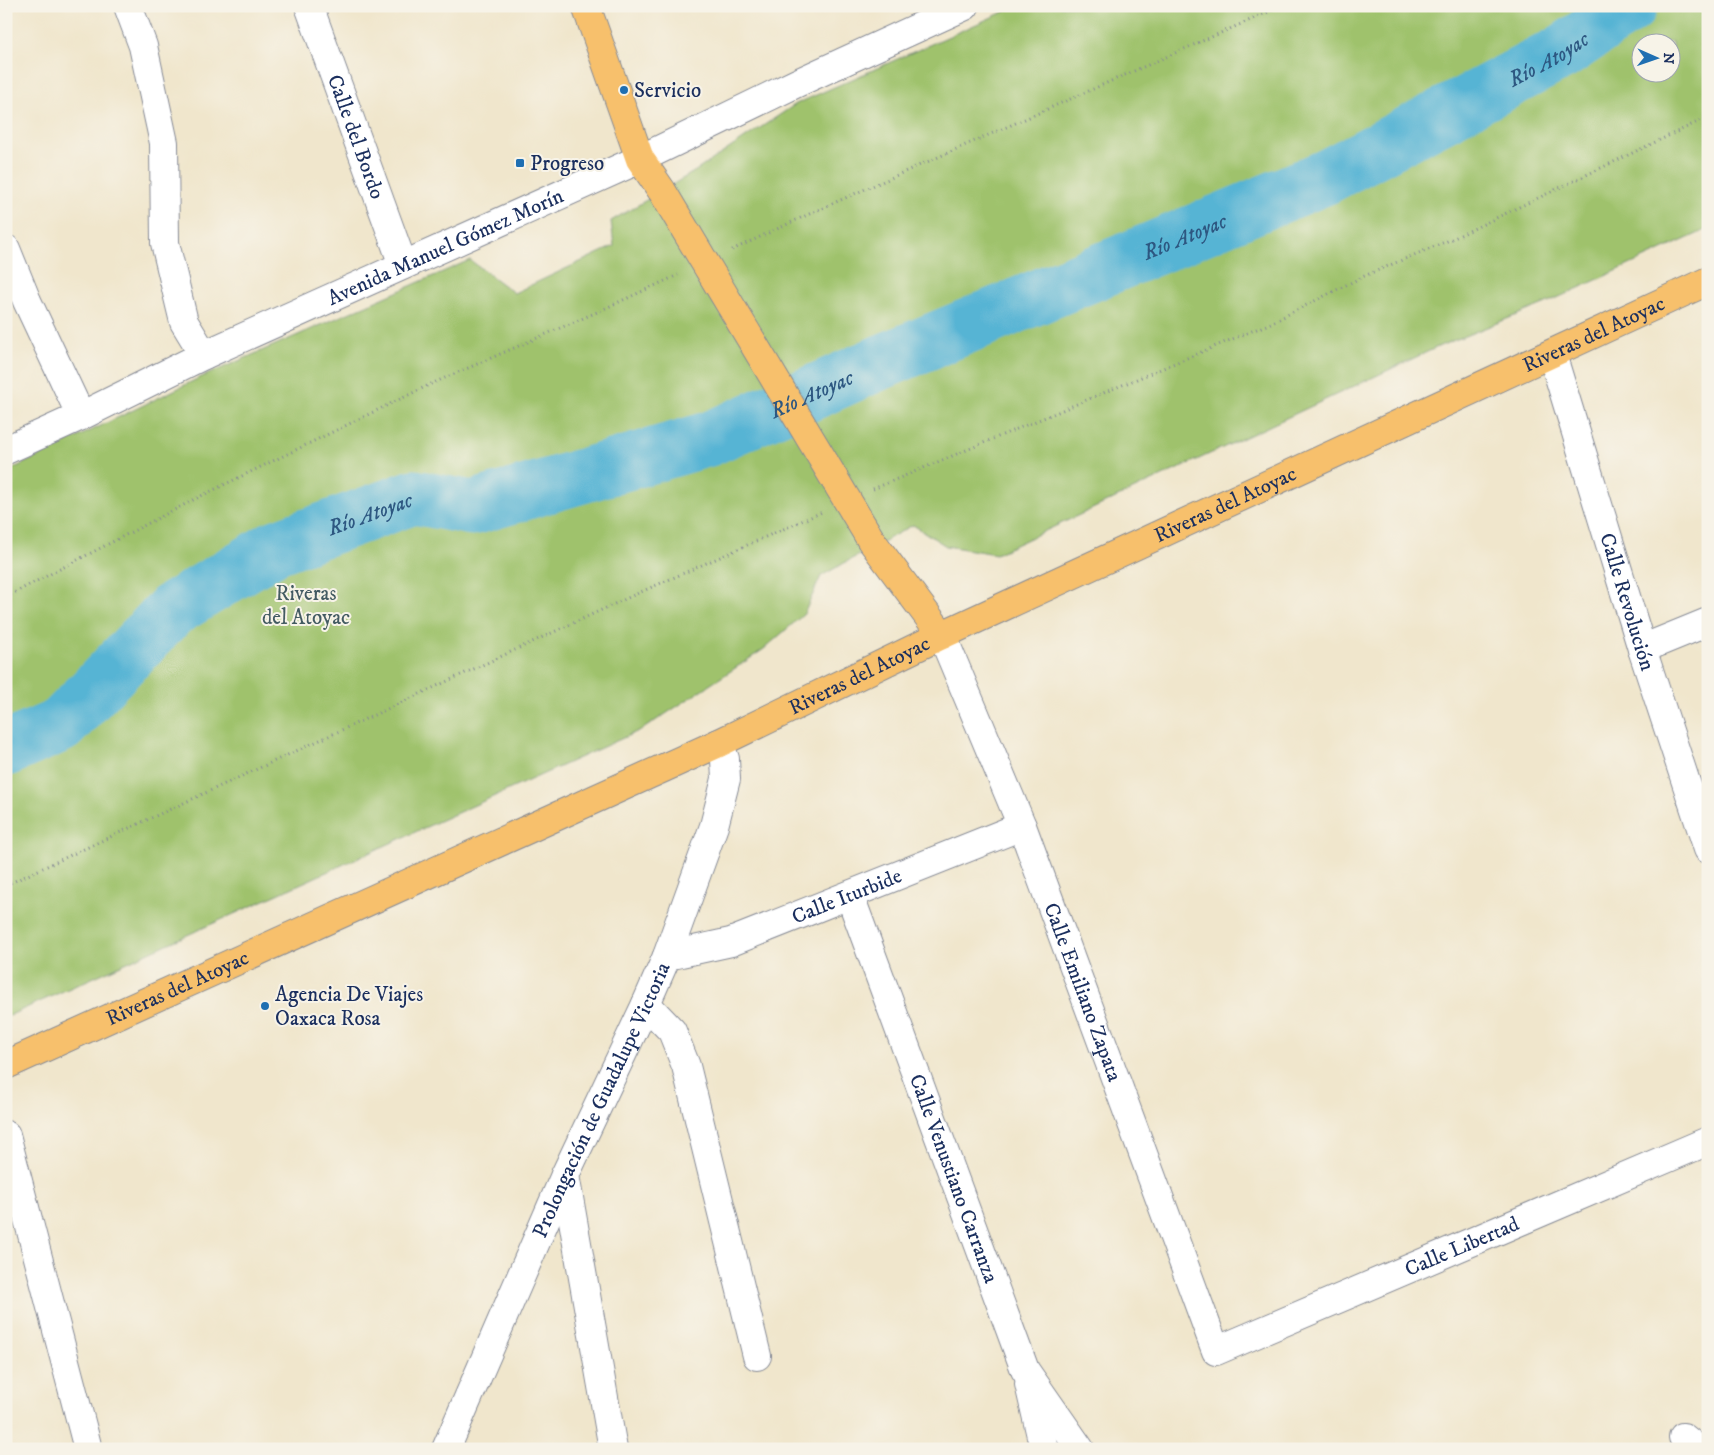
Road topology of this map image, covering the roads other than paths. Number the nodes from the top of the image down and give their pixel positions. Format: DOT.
graph roads {
  1 [pos="128,6"];
  2 [pos="309,6"];
  3 [pos="586,6"];
  4 [pos="913,6"];
  5 [pos="965,6"];
  6 [pos="905,34"];
  7 [pos="640,159"];
  8 [pos="6,249"];
  9 [pos="403,266"];
  10 [pos="1708,280"];
  11 [pos="17,304"];
  12 [pos="1552,354"];
  13 [pos="204,355"];
  14 [pos="80,416"];
  15 [pos="6,450"];
  16 [pos="1708,622"];
  17 [pos="942,635"];
  18 [pos="1642,649"];
  19 [pos="720,743"];
  20 [pos="1022,826"];
  21 [pos="1708,849"];
  22 [pos="850,896"];
  23 [pos="667,956"];
  24 [pos="646,1004"];
  25 [pos="6,1065"];
  26 [pos="6,1135"];
  27 [pos="1708,1141"];
  28 [pos="565,1175"];
  29 [pos="1216,1352"];
  30 [pos="756,1356"];
  31 [pos="1025,1370"];
  32 [pos="88,1449"];
  33 [pos="446,1449"];
  34 [pos="612,1449"];
  35 [pos="1044,1449"];
  36 [pos="1080,1449"];
  1 -- 13 [label="street"];
  2 -- 9 [label="street, Calle del Bordo"];
  3 -- 7 [label="main road"];
  4 -- 6 [label="street"];
  5 -- 6 [label="street, Avenida Manuel Gómez Morín"];
  6 -- 7 [label="street, Avenida Manuel Gómez Morín"];
  7 -- 9 [label="street, Avenida Manuel Gómez Morín"];
  7 -- 17 [label="main road, bridge"];
  8 -- 11 [label="street"];
  9 -- 13 [label="street, Avenida Manuel Gómez Morín"];
  10 -- 12 [label="main road, Riveras del Atoyac"];
  11 -- 14 [label="street"];
  12 -- 17 [label="main road, Riveras del Atoyac"];
  12 -- 18 [label="street, Calle Revolución"];
  13 -- 14 [label="street, Avenida Manuel Gómez Morín"];
  14 -- 15 [label="street, Avenida Manuel Gómez Morín"];
  16 -- 18 [label="street"];
  17 -- 19 [label="main road, Riveras del Atoyac"];
  17 -- 20 [label="street, Calle Emiliano Zapata"];
  18 -- 21 [label="street, Calle Revolución"];
  19 -- 23 [label="street, Prolongación de Guadalupe Victoria"];
  19 -- 25 [label="main road, Riveras del Atoyac"];
  20 -- 22 [label="street, Calle Iturbide"];
  20 -- 29 [label="street, Calle Emiliano Zapata"];
  22 -- 23 [label="street, Calle Iturbide"];
  22 -- 31 [label="street, Calle Venustiano Carranza"];
  23 -- 24 [label="street, Prolongación de Guadalupe Victoria"];
  24 -- 28 [label="street, Prolongación de Guadalupe Victoria"];
  24 -- 30 [label="street"];
  26 -- 32 [label="street"];
  27 -- 29 [label="street, Calle Libertad"];
  28 -- 33 [label="street, Prolongación de Guadalupe Victoria"];
  28 -- 34 [label="street"];
  31 -- 35 [label="street"];
  31 -- 36 [label="street, Calle Venustiano Carranza"];
}
